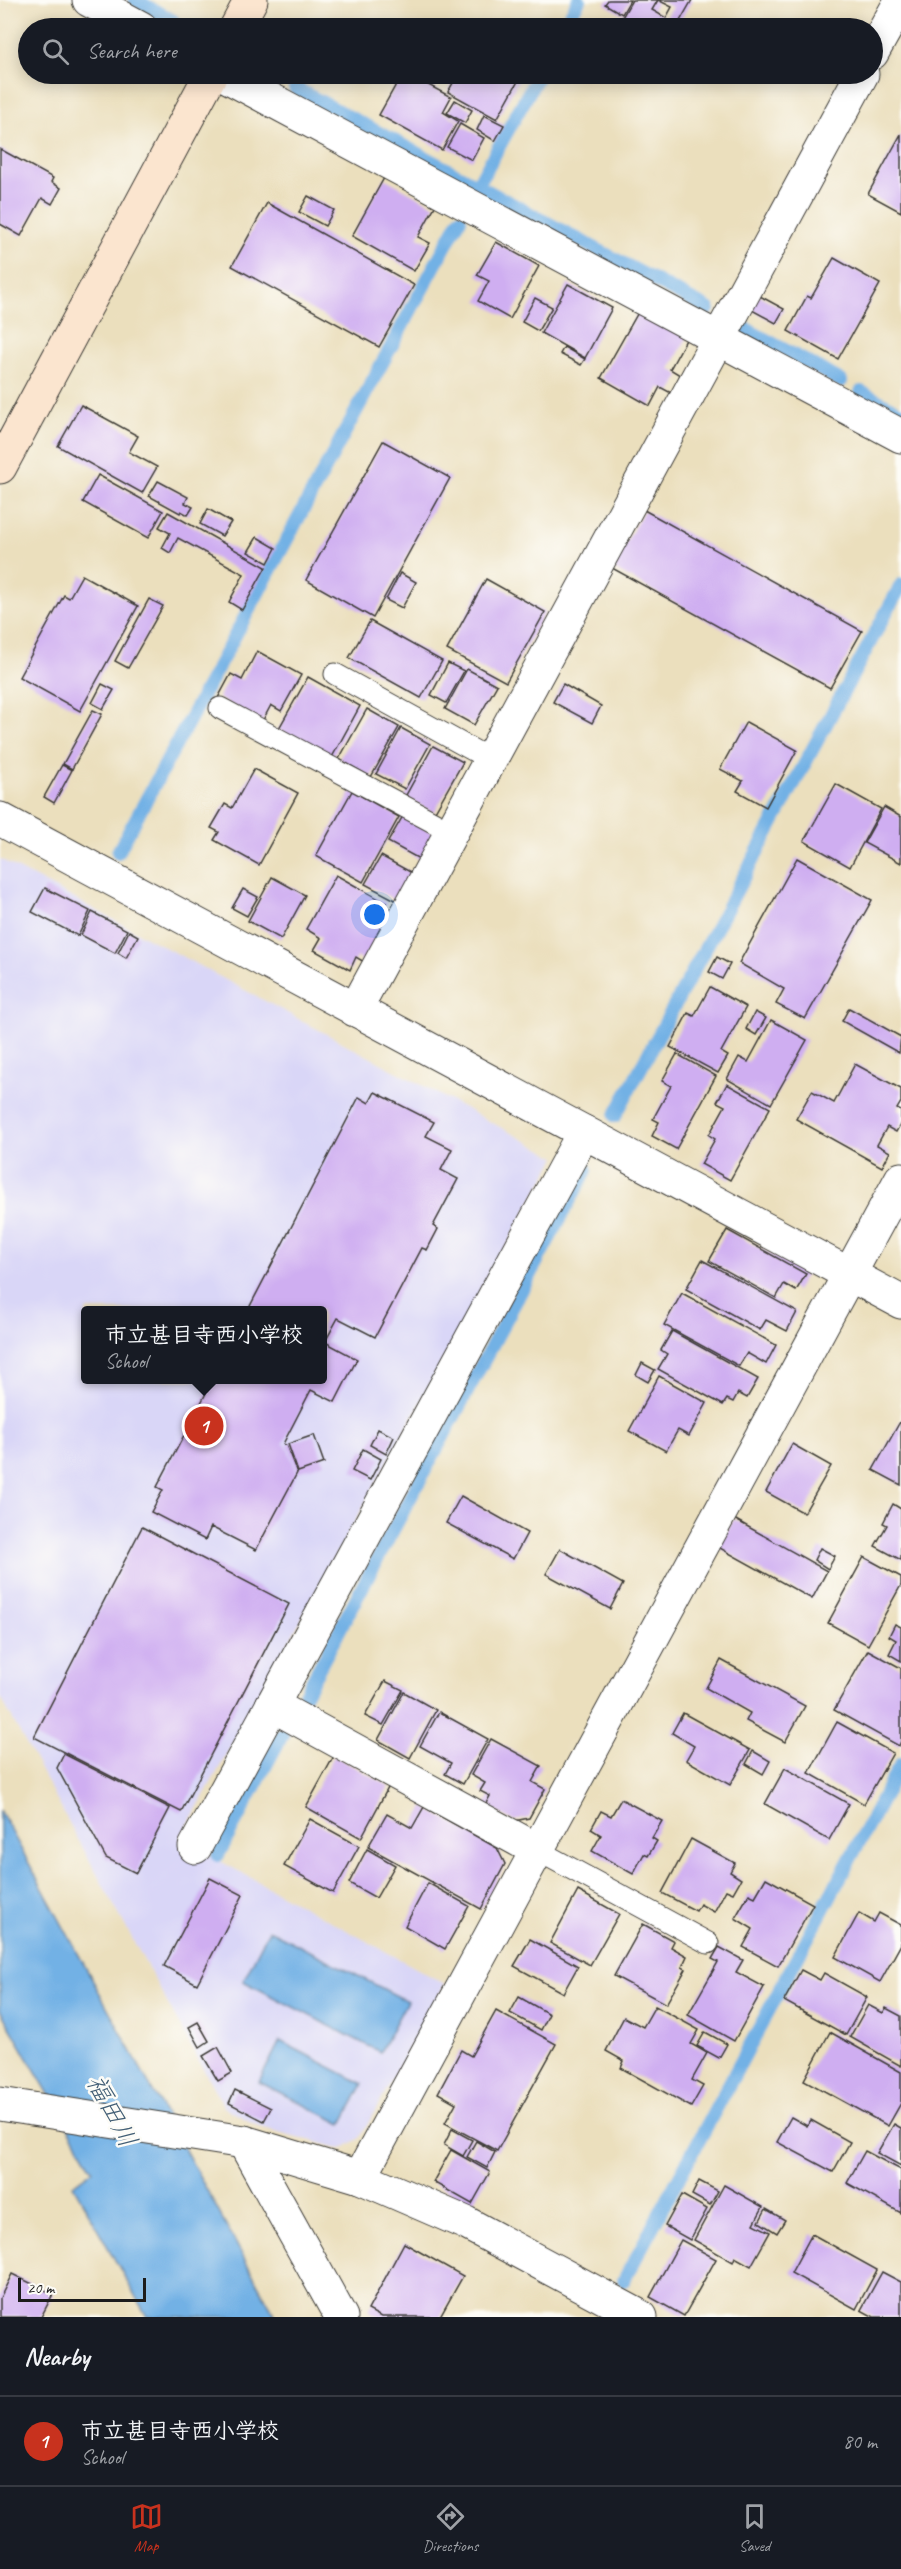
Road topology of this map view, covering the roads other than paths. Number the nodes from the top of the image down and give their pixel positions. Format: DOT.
graph roads {
  1 [pos="89,0"];
  2 [pos="251,0"];
  3 [pos="900,6"];
  4 [pos="122,18"];
  5 [pos="241,18"];
  6 [pos="883,36"];
  7 [pos="206,84"];
  8 [pos="241,84"];
  9 [pos="857,84"];
  10 [pos="718,338"];
  11 [pos="901,436"];
  12 [pos="0,467"];
  13 [pos="335,674"];
  14 [pos="220,708"];
  15 [pos="491,760"];
  16 [pos="0,819"];
  17 [pos="452,832"];
  18 [pos="356,1010"];
  19 [pos="584,1132"];
  20 [pos="901,1179"];
  21 [pos="850,1275"];
  22 [pos="901,1302"];
  23 [pos="272,1705"];
  24 [pos="195,1847"];
  25 [pos="537,1850"];
  26 [pos="708,1943"];
  27 [pos="2,2104"];
  28 [pos="234,2140"];
  29 [pos="360,2177"];
  30 [pos="341,2317"];
  31 [pos="641,2317"];
  1 -- 4 [label="street"];
  2 -- 5 [label="street"];
  3 -- 6 [label="street"];
  7 -- 12 [label="street"];
  8 -- 10 [label="street"];
  9 -- 10 [label="street"];
  10 -- 11 [label="street"];
  10 -- 15 [label="street"];
  13 -- 15 [label="lane"];
  14 -- 17 [label="lane"];
  15 -- 17 [label="street"];
  16 -- 18 [label="street"];
  17 -- 18 [label="street"];
  18 -- 19 [label="street"];
  19 -- 21 [label="street"];
  19 -- 23 [label="street"];
  20 -- 21 [label="street"];
  21 -- 22 [label="street"];
  21 -- 25 [label="street"];
  23 -- 24 [label="street"];
  23 -- 25 [label="street"];
  25 -- 26 [label="lane"];
  25 -- 29 [label="street"];
  27 -- 28 [label="street"];
  28 -- 29 [label="street"];
  28 -- 30 [label="street"];
  29 -- 31 [label="street"];
}
